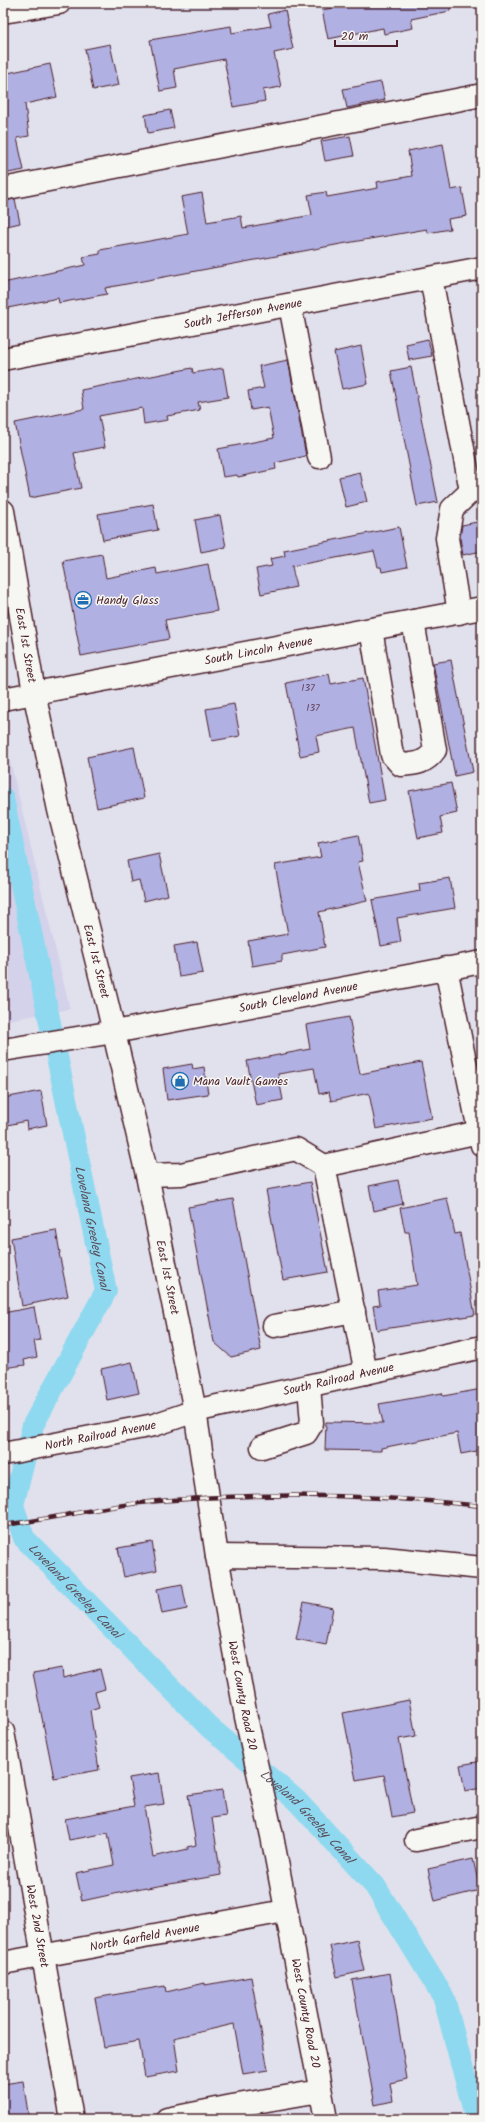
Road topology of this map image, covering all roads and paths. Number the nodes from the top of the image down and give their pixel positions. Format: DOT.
graph roads {
  1 [pos="59,3"];
  2 [pos="3,12"];
  3 [pos="482,95"];
  4 [pos="3,188"];
  5 [pos="482,268"];
  6 [pos="431,278"];
  7 [pos="290,305"];
  8 [pos="3,359"];
  9 [pos="319,457"];
  10 [pos="477,493"];
  11 [pos="3,511"];
  12 [pos="482,608"];
  13 [pos="459,613"];
  14 [pos="413,621"];
  15 [pos="371,629"];
  16 [pos="34,692"];
  17 [pos="3,699"];
  18 [pos="482,962"];
  19 [pos="446,968"];
  20 [pos="114,1032"];
  21 [pos="3,1050"];
  22 [pos="473,1059"];
  23 [pos="481,1139"];
  24 [pos="324,1166"];
  25 [pos="147,1175"];
  26 [pos="354,1311"];
  27 [pos="274,1326"];
  28 [pos="482,1347"];
  29 [pos="366,1373"];
  30 [pos="309,1386"];
  31 [pos="196,1411"];
  32 [pos="262,1447"];
  33 [pos="6,1454"];
  34 [pos="218,1556"];
  35 [pos="482,1568"];
  36 [pos="3,1732"];
  37 [pos="8,1793"];
  38 [pos="482,1828"];
  39 [pos="416,1840"];
  40 [pos="285,1911"];
  41 [pos="43,1956"];
  42 [pos="3,1963"];
  43 [pos="320,2091"];
  44 [pos="72,2119"];
  45 [pos="167,2119"];
  46 [pos="326,2119"];
  1 -- 2 [label="main road"];
  3 -- 4 [label="main road"];
  5 -- 6 [label="main road, South Jefferson Avenue"];
  6 -- 7 [label="main road, South Jefferson Avenue"];
  6 -- 10 [label="main road"];
  7 -- 8 [label="main road, South Jefferson Avenue"];
  7 -- 9 [label="main road"];
  10 -- 13 [label="main road"];
  11 -- 16 [label="main road, East 1st Street"];
  12 -- 13 [label="main road, South Lincoln Avenue"];
  13 -- 14 [label="main road, South Lincoln Avenue"];
  14 -- 15 [label="main road, South Lincoln Avenue"];
  14 -- 15 [label="main road"];
  15 -- 16 [label="main road, South Lincoln Avenue"];
  16 -- 17 [label="main road, South Lincoln Avenue"];
  16 -- 20 [label="main road, East 1st Street"];
  18 -- 19 [label="main road, South Cleveland Avenue"];
  19 -- 20 [label="main road, South Cleveland Avenue"];
  19 -- 22 [label="main road"];
  20 -- 21 [label="main road, South Cleveland Avenue"];
  20 -- 25 [label="main road, East 1st Street"];
  22 -- 23 [label="main road"];
  23 -- 24 [label="main road"];
  24 -- 25 [label="main road"];
  24 -- 26 [label="main road"];
  25 -- 31 [label="main road, East 1st Street"];
  26 -- 27 [label="main road"];
  26 -- 29 [label="main road"];
  28 -- 29 [label="main road, South Railroad Avenue"];
  29 -- 30 [label="main road, South Railroad Avenue"];
  30 -- 31 [label="main road, South Railroad Avenue"];
  30 -- 32 [label="main road"];
  31 -- 33 [label="main road, North Railroad Avenue"];
  31 -- 34 [label="main road, West County Road 20"];
  34 -- 35 [label="main road"];
  34 -- 40 [label="main road, West County Road 20"];
  36 -- 37 [label="main road, West 2nd Street"];
  37 -- 41 [label="main road, West 2nd Street"];
  38 -- 39 [label="main road"];
  40 -- 41 [label="main road, North Garfield Avenue"];
  40 -- 43 [label="main road, West County Road 20"];
  41 -- 42 [label="main road, North Garfield Avenue"];
  41 -- 44 [label="main road, West 2nd Street"];
  43 -- 45 [label="main road"];
  43 -- 46 [label="main road, West County Road 20"];
}
